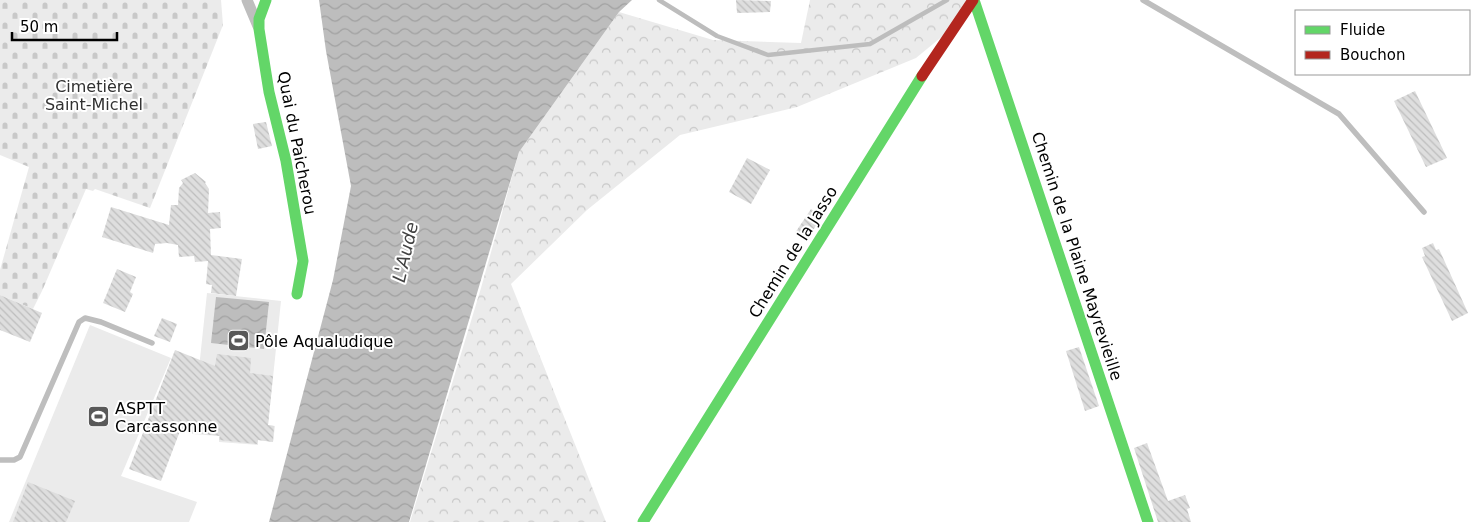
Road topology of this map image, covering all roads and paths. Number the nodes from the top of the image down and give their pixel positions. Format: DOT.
graph roads {
  1 [pos="248,0"];
  2 [pos="266,0"];
  3 [pos="974,0"];
  4 [pos="1143,0"];
  5 [pos="259,29"];
  6 [pos="1424,212"];
  7 [pos="297,294"];
  8 [pos="152,343"];
  9 [pos="0,460"];
  10 [pos="643,522"];
  11 [pos="1148,522"];
  1 -- 5 [label="street"];
  2 -- 5 [label="street, Quai du Paicherou"];
  3 -- 10 [label="street, Chemin de la Jasso"];
  3 -- 11 [label="street, Chemin de la Plaine Mayrevieille"];
  4 -- 6 [label="lane"];
  5 -- 7 [label="street, Quai du Paicherou"];
  8 -- 9 [label="lane"];
}
